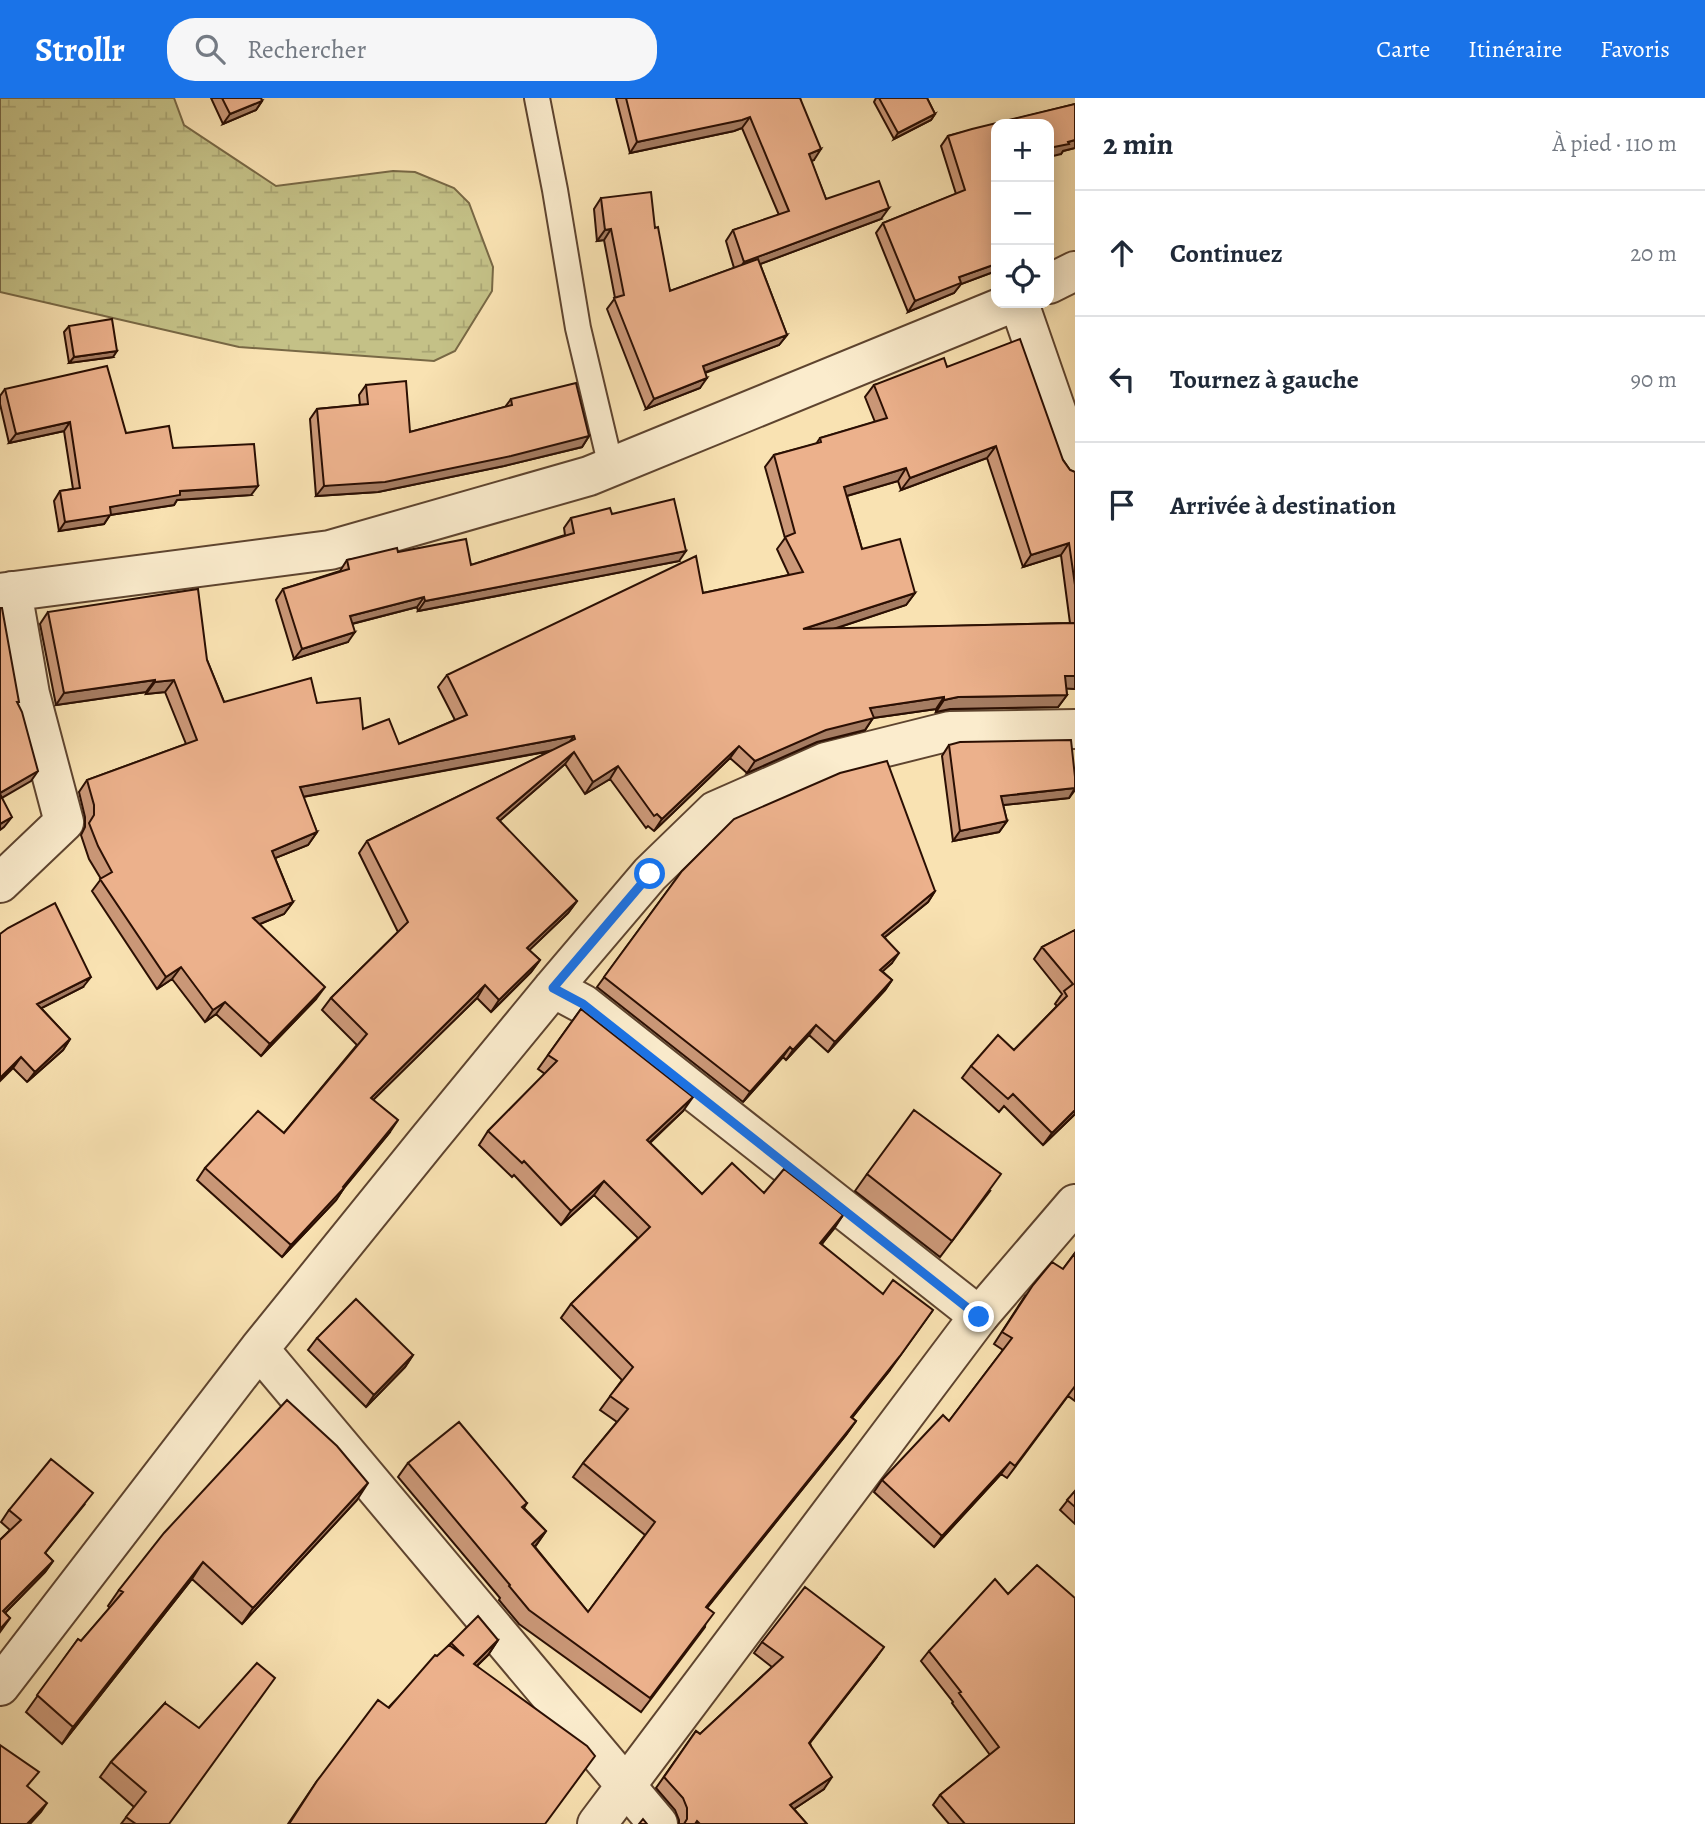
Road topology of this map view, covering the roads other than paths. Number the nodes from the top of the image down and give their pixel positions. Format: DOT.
graph roads {
  1 [pos="537,98"];
  2 [pos="1075,271"];
  3 [pos="1054,282"];
  4 [pos="1000,308"];
  5 [pos="1021,308"];
  6 [pos="1075,465"];
  7 [pos="611,467"];
  8 [pos="6,592"];
  9 [pos="1075,729"];
  10 [pos="0,883"];
  11 [pos="553,988"];
  12 [pos="1075,1204"];
  13 [pos="979,1317"];
  14 [pos="259,1349"];
  15 [pos="0,1686"];
  16 [pos="626,1787"];
  17 [pos="597,1824"];
  18 [pos="658,1824"];
  1 -- 7 [label="lane"];
  2 -- 3 [label="street"];
  4 -- 7 [label="street"];
  5 -- 6 [label="street"];
  7 -- 8 [label="street"];
  8 -- 10 [label="street"];
  9 -- 11 [label="street"];
  11 -- 13 [label="street"];
  11 -- 14 [label="street"];
  12 -- 13 [label="street"];
  13 -- 16 [label="street"];
  14 -- 15 [label="street"];
  14 -- 16 [label="street"];
  16 -- 17 [label="street"];
  16 -- 18 [label="street"];
}
